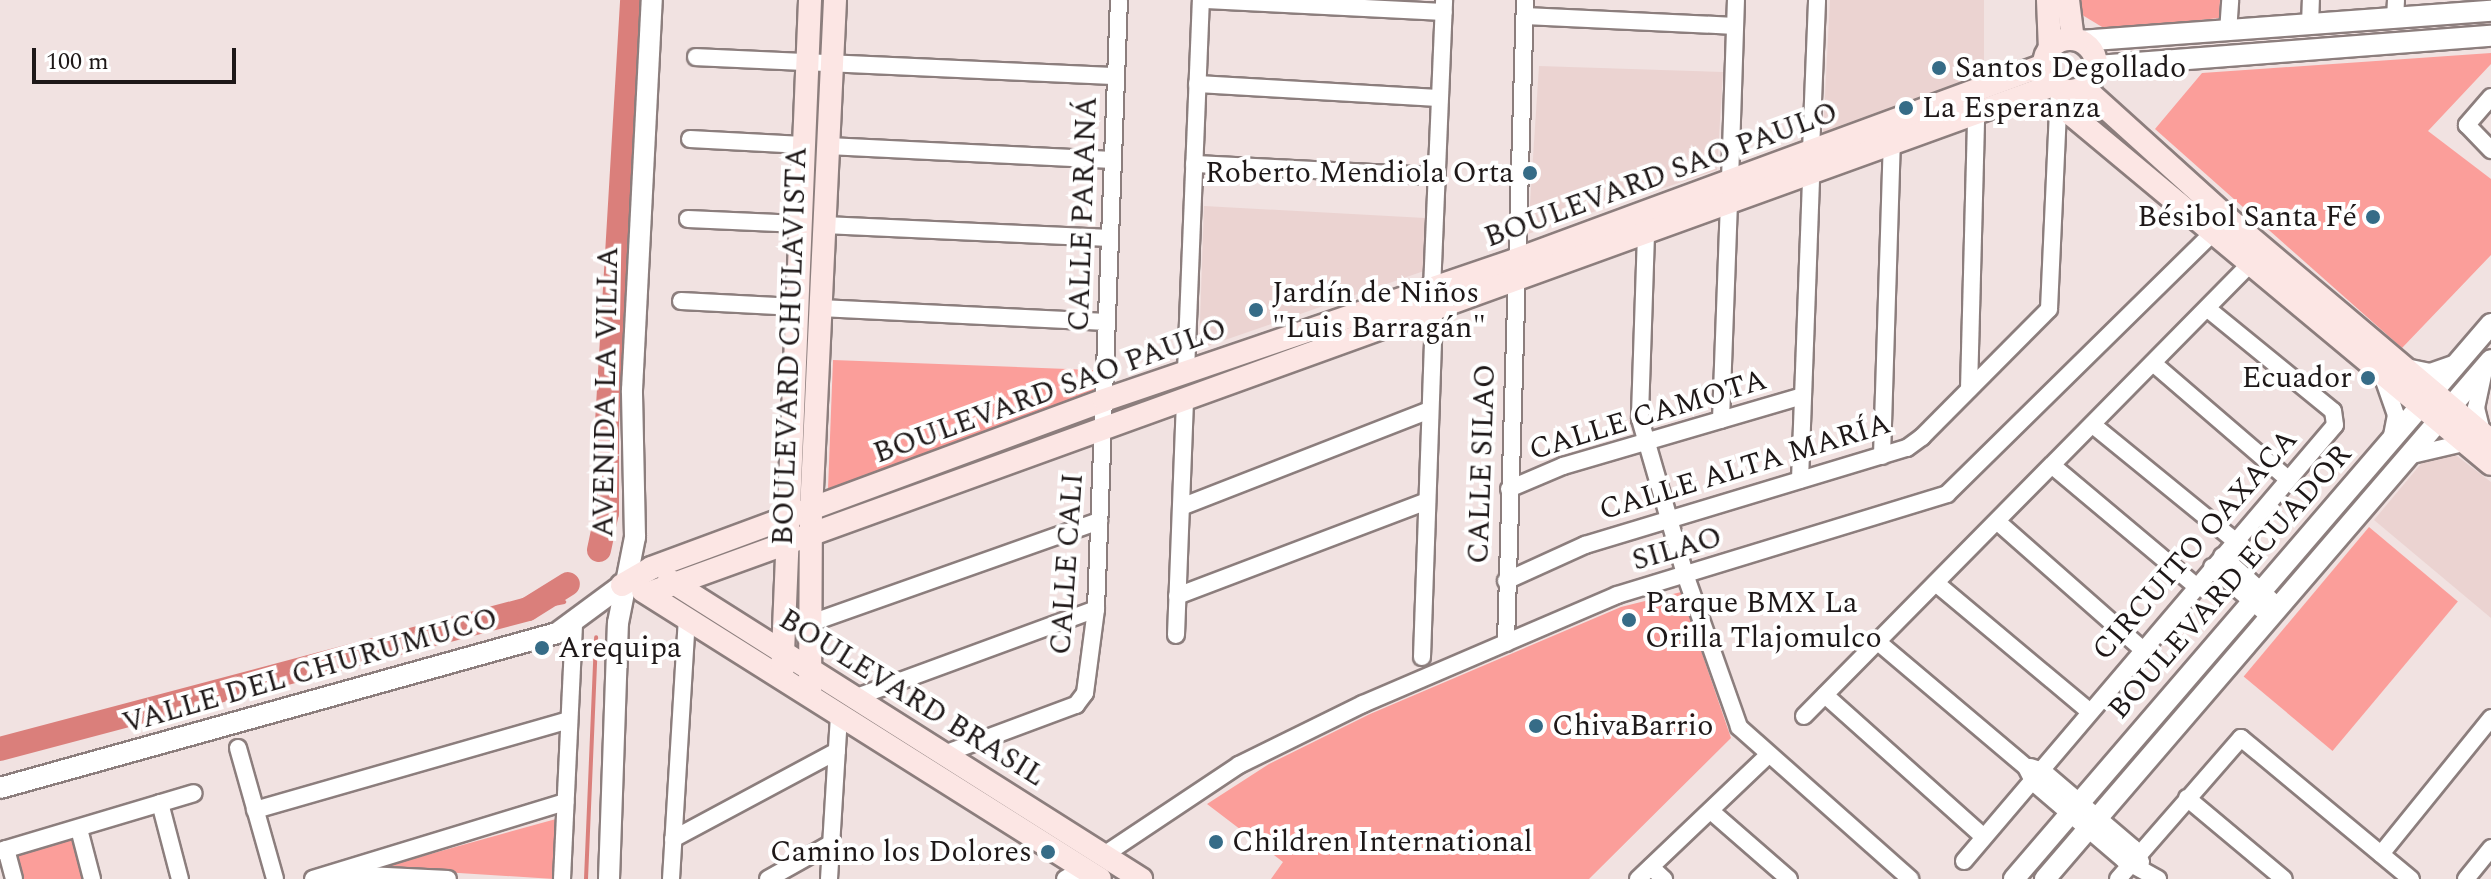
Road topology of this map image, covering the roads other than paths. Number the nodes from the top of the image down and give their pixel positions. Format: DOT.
graph roads {
  1 [pos="652,0"];
  2 [pos="810,0"];
  3 [pos="835,0"];
  4 [pos="1119,0"];
  5 [pos="1204,0"];
  6 [pos="1736,0"];
  7 [pos="1817,0"];
  8 [pos="2048,0"];
  9 [pos="2068,0"];
  10 [pos="2230,0"];
  11 [pos="2311,0"];
  12 [pos="1444,6"];
  13 [pos="1525,8"];
  14 [pos="2395,9"];
  15 [pos="2491,11"];
  16 [pos="2310,25"];
  17 [pos="1735,26"];
  18 [pos="2228,32"];
  19 [pos="2491,36"];
  20 [pos="2076,40"];
  21 [pos="696,57"];
  22 [pos="807,62"];
  23 [pos="832,63"];
  24 [pos="2097,66"];
  25 [pos="1116,76"];
  26 [pos="2059,78"];
  27 [pos="1197,84"];
  28 [pos="2491,97"];
  29 [pos="1439,98"];
  30 [pos="1976,116"];
  31 [pos="690,139"];
  32 [pos="803,145"];
  33 [pos="828,146"];
  34 [pos="1892,146"];
  35 [pos="2491,150"];
  36 [pos="1811,151"];
  37 [pos="1113,160"];
  38 [pos="1194,164"];
  39 [pos="1811,175"];
  40 [pos="1434,176"];
  41 [pos="1730,180"];
  42 [pos="1729,205"];
  43 [pos="688,219"];
  44 [pos="800,224"];
  45 [pos="824,225"];
  46 [pos="1646,234"];
  47 [pos="2226,236"];
  48 [pos="1110,238"];
  49 [pos="2249,265"];
  50 [pos="1516,271"];
  51 [pos="1433,300"];
  52 [pos="681,301"];
  53 [pos="796,307"];
  54 [pos="820,308"];
  55 [pos="2208,309"];
  56 [pos="1107,322"];
  57 [pos="2491,324"];
  58 [pos="2489,362"];
  59 [pos="2153,363"];
  60 [pos="2458,363"];
  61 [pos="2390,369"];
  62 [pos="1186,371"];
  63 [pos="1969,389"];
  64 [pos="1803,396"];
  65 [pos="1104,400"];
  66 [pos="1185,400"];
  67 [pos="2425,400"];
  68 [pos="1430,410"];
  69 [pos="2444,415"];
  70 [pos="1721,420"];
  71 [pos="2093,425"];
  72 [pos="1103,430"];
  73 [pos="2479,439"];
  74 [pos="2391,440"];
  75 [pos="1647,442"];
  76 [pos="1882,456"];
  77 [pos="2407,458"];
  78 [pos="2491,464"];
  79 [pos="2054,467"];
  80 [pos="2288,479"];
  81 [pos="1800,480"];
  82 [pos="1509,489"];
  83 [pos="1427,501"];
  84 [pos="1181,507"];
  85 [pos="811,511"];
  86 [pos="787,520"];
  87 [pos="1669,520"];
  88 [pos="1099,521"];
  89 [pos="1999,523"];
  90 [pos="812,535"];
  91 [pos="2235,541"];
  92 [pos="786,546"];
  93 [pos="2217,562"];
  94 [pos="651,568"];
  95 [pos="1686,577"];
  96 [pos="1506,581"];
  97 [pos="676,584"];
  98 [pos="1937,584"];
  99 [pos="622,585"];
  100 [pos="2196,586"];
  101 [pos="649,593"];
  102 [pos="1177,596"];
  103 [pos="2257,596"];
  104 [pos="1096,609"];
  105 [pos="2275,612"];
  106 [pos="687,616"];
  107 [pos="811,623"];
  108 [pos="574,624"];
  109 [pos="1176,635"];
  110 [pos="1878,642"];
  111 [pos="1506,643"];
  112 [pos="2142,649"];
  113 [pos="783,653"];
  114 [pos="1422,657"];
  115 [pos="811,671"];
  116 [pos="782,677"];
  117 [pos="810,695"];
  118 [pos="1825,695"];
  119 [pos="847,706"];
  120 [pos="2089,711"];
  121 [pos="1804,716"];
  122 [pos="2491,718"];
  123 [pos="568,720"];
  124 [pos="238,748"];
  125 [pos="837,751"];
  126 [pos="944,754"];
  127 [pos="1767,756"];
  128 [pos="2032,771"];
  129 [pos="0,788"];
  130 [pos="194,793"];
  131 [pos="2187,798"];
  132 [pos="565,802"];
  133 [pos="160,803"];
  134 [pos="2075,808"];
  135 [pos="255,810"];
  136 [pos="1712,812"];
  137 [pos="2093,824"];
  138 [pos="79,829"];
  139 [pos="1046,831"];
  140 [pos="1984,837"];
  141 [pos="673,839"];
  142 [pos="832,843"];
  143 [pos="2491,848"];
  144 [pos="3,850"];
  145 [pos="2381,854"];
  146 [pos="1104,855"];
  147 [pos="1964,861"];
  148 [pos="2138,862"];
  149 [pos="333,873"];
  150 [pos="1644,873"];
  151 [pos="1083,875"];
  152 [pos="14,879"];
  153 [pos="92,879"];
  154 [pos="180,879"];
  155 [pos="275,879"];
  156 [pos="313,879"];
  157 [pos="448,879"];
  158 [pos="562,879"];
  159 [pos="609,879"];
  160 [pos="671,879"];
  161 [pos="768,879"];
  162 [pos="829,879"];
  163 [pos="1141,879"];
  164 [pos="1664,879"];
  165 [pos="1789,879"];
  166 [pos="1910,879"];
  167 [pos="2014,879"];
  168 [pos="2045,879"];
  169 [pos="2118,879"];
  170 [pos="2158,879"];
  171 [pos="2284,879"];
  172 [pos="2411,879"];
  173 [pos="2466,879"];
  1 -- 99 [label="street, AVENIDA LA VILLA"];
  2 -- 22 [label="main road, BOULEVARD CHULAVISTA"];
  3 -- 23 [label="main road, BOULEVARD CHULAVISTA"];
  4 -- 25 [label="street, CALLE PARANÁ"];
  5 -- 12 [label="street"];
  5 -- 27 [label="street"];
  6 -- 17 [label="street"];
  7 -- 36 [label="street"];
  8 -- 26 [label="main road"];
  9 -- 20 [label="main road"];
  10 -- 18 [label="street"];
  11 -- 16 [label="street"];
  12 -- 29 [label="street"];
  13 -- 17 [label="street"];
  13 -- 50 [label="street, CALLE SILAO"];
  14 -- 15 [label="street"];
  14 -- 16 [label="street"];
  16 -- 18 [label="street"];
  17 -- 41 [label="street"];
  18 -- 20 [label="street"];
  19 -- 24 [label="street"];
  20 -- 24 [label="main road"];
  20 -- 26 [label="main road"];
  21 -- 22 [label="street"];
  22 -- 23 [label="street"];
  22 -- 32 [label="main road, BOULEVARD CHULAVISTA"];
  23 -- 25 [label="street"];
  23 -- 33 [label="main road, BOULEVARD CHULAVISTA"];
  24 -- 26 [label="main road"];
  25 -- 37 [label="street, CALLE PARANÁ"];
  26 -- 30 [label="main road, BOULEVARD SAO PAULO"];
  26 -- 36 [label="main road, BOULEVARD SAO PAULO"];
  26 -- 47 [label="main road"];
  26 -- 63 [label="street, CALLE ALTA MARÍA"];
  27 -- 29 [label="street"];
  27 -- 38 [label="street"];
  28 -- 35 [label="street"];
  29 -- 40 [label="street"];
  30 -- 34 [label="main road, BOULEVARD SAO PAULO"];
  30 -- 63 [label="street"];
  31 -- 32 [label="street"];
  32 -- 44 [label="main road, BOULEVARD CHULAVISTA"];
  33 -- 37 [label="street"];
  33 -- 45 [label="main road, BOULEVARD CHULAVISTA"];
  34 -- 39 [label="main road, BOULEVARD SAO PAULO"];
  34 -- 76 [label="street"];
  36 -- 41 [label="main road, BOULEVARD SAO PAULO"];
  37 -- 48 [label="street, CALLE PARANÁ"];
  38 -- 40 [label="street"];
  38 -- 62 [label="street"];
  39 -- 42 [label="main road, BOULEVARD SAO PAULO"];
  39 -- 64 [label="street"];
  40 -- 51 [label="street"];
  41 -- 50 [label="main road, BOULEVARD SAO PAULO"];
  42 -- 46 [label="main road, BOULEVARD SAO PAULO"];
  42 -- 70 [label="street"];
  43 -- 44 [label="street"];
  44 -- 53 [label="main road, BOULEVARD CHULAVISTA"];
  45 -- 48 [label="street"];
  45 -- 54 [label="main road, BOULEVARD CHULAVISTA"];
  46 -- 50 [label="main road, BOULEVARD SAO PAULO"];
  46 -- 75 [label="street"];
  47 -- 49 [label="main road"];
  47 -- 61 [label="main road"];
  47 -- 95 [label="street, SILAO"];
  48 -- 56 [label="street, CALLE PARANÁ"];
  49 -- 55 [label="street"];
  49 -- 61 [label="main road"];
  50 -- 51 [label="main road, BOULEVARD SAO PAULO"];
  50 -- 82 [label="street, CALLE SILAO"];
  51 -- 62 [label="main road, BOULEVARD SAO PAULO"];
  51 -- 66 [label="main road, BOULEVARD SAO PAULO"];
  51 -- 68 [label="street"];
  52 -- 53 [label="street"];
  53 -- 86 [label="main road, BOULEVARD CHULAVISTA"];
  54 -- 56 [label="street"];
  54 -- 85 [label="main road, BOULEVARD CHULAVISTA"];
  55 -- 59 [label="street"];
  55 -- 80 [label="street, CIRCUITO OAXACA"];
  56 -- 65 [label="street, CALLE PARANÁ"];
  57 -- 60 [label="street, BOULEVARD ECUADOR"];
  58 -- 69 [label="street, BOULEVARD ECUADOR"];
  58 -- 73 [label="street"];
  59 -- 71 [label="street"];
  59 -- 80 [label="street"];
  60 -- 61 [label="street"];
  60 -- 67 [label="street, BOULEVARD ECUADOR"];
  61 -- 67 [label="main road"];
  61 -- 74 [label="street"];
  62 -- 65 [label="main road, BOULEVARD SAO PAULO"];
  63 -- 76 [label="street, CALLE ALTA MARÍA"];
  64 -- 70 [label="street, CALLE CAMOTA"];
  64 -- 81 [label="street"];
  65 -- 72 [label="street, CALLE PARANÁ"];
  65 -- 85 [label="main road, BOULEVARD SAO PAULO"];
  66 -- 72 [label="main road, BOULEVARD SAO PAULO"];
  66 -- 84 [label="street"];
  67 -- 69 [label="main road"];
  67 -- 74 [label="street, BOULEVARD ECUADOR"];
  68 -- 83 [label="street"];
  68 -- 84 [label="street"];
  69 -- 73 [label="main road"];
  69 -- 77 [label="street, BOULEVARD ECUADOR"];
  70 -- 75 [label="street, CALLE CAMOTA"];
  71 -- 79 [label="street"];
  71 -- 91 [label="street"];
  72 -- 88 [label="street, CALLE CALI"];
  72 -- 90 [label="main road, BOULEVARD SAO PAULO"];
  73 -- 77 [label="street"];
  73 -- 78 [label="main road"];
  74 -- 103 [label="street, BOULEVARD ECUADOR"];
  75 -- 82 [label="street, CALLE CAMOTA"];
  75 -- 87 [label="street"];
  76 -- 81 [label="street, CALLE ALTA MARÍA"];
  77 -- 105 [label="street, BOULEVARD ECUADOR"];
  79 -- 89 [label="street"];
  79 -- 100 [label="street"];
  80 -- 91 [label="street, CIRCUITO OAXACA"];
  81 -- 87 [label="street, CALLE ALTA MARÍA"];
  82 -- 96 [label="street, CALLE SILAO"];
  83 -- 102 [label="street"];
  83 -- 114 [label="street"];
  84 -- 102 [label="street"];
  85 -- 86 [label="main road, BOULEVARD SAO PAULO"];
  85 -- 90 [label="main road, BOULEVARD CHULAVISTA"];
  86 -- 92 [label="main road, BOULEVARD CHULAVISTA"];
  86 -- 94 [label="main road, BOULEVARD SAO PAULO"];
  87 -- 95 [label="street"];
  87 -- 96 [label="street, CALLE ALTA MARÍA"];
  88 -- 104 [label="street, CALLE CALI"];
  88 -- 107 [label="street"];
  89 -- 98 [label="street"];
  89 -- 112 [label="street"];
  90 -- 92 [label="main road, BOULEVARD SAO PAULO"];
  90 -- 107 [label="main road, BOULEVARD CHULAVISTA"];
  91 -- 93 [label="street, CIRCUITO OAXACA"];
  92 -- 97 [label="main road, BOULEVARD SAO PAULO"];
  92 -- 113 [label="main road, BOULEVARD CHULAVISTA"];
  93 -- 100 [label="street, CIRCUITO OAXACA"];
  93 -- 103 [label="street"];
  94 -- 97 [label="main road, BOULEVARD BRASIL"];
  94 -- 99 [label="main road, BOULEVARD SAO PAULO"];
  95 -- 111 [label="street, SILAO"];
  95 -- 127 [label="street"];
  96 -- 111 [label="street, CALLE SILAO"];
  97 -- 101 [label="main road, BOULEVARD SAO PAULO"];
  97 -- 113 [label="main road, BOULEVARD BRASIL"];
  98 -- 110 [label="street"];
  98 -- 120 [label="street"];
  99 -- 101 [label="main road, BOULEVARD BRASIL"];
  99 -- 108 [label="street, VALLE DEL CHURUMUCO"];
  99 -- 159 [label="street, AVENIDA LA VILLA"];
  100 -- 112 [label="street, CIRCUITO OAXACA"];
  101 -- 106 [label="main road, BOULEVARD BRASIL"];
  102 -- 109 [label="street"];
  103 -- 105 [label="street"];
  103 -- 134 [label="street, BOULEVARD ECUADOR"];
  104 -- 119 [label="street"];
  104 -- 126 [label="street, CALLE CALI"];
  105 -- 137 [label="street, BOULEVARD ECUADOR"];
  106 -- 116 [label="main road, BOULEVARD BRASIL"];
  106 -- 141 [label="street"];
  107 -- 115 [label="main road, BOULEVARD CHULAVISTA"];
  108 -- 123 [label="street"];
  108 -- 129 [label="street, VALLE DEL CHURUMUCO"];
  110 -- 118 [label="street"];
  110 -- 128 [label="street"];
  111 -- 146 [label="street, SILAO"];
  112 -- 120 [label="street, CIRCUITO OAXACA"];
  113 -- 115 [label="main road, BOULEVARD BRASIL"];
  113 -- 116 [label="main road, BOULEVARD CHULAVISTA"];
  115 -- 117 [label="main road, BOULEVARD CHULAVISTA"];
  115 -- 119 [label="main road, BOULEVARD BRASIL"];
  116 -- 117 [label="main road, BOULEVARD BRASIL"];
  117 -- 119 [label="main road, BOULEVARD BRASIL"];
  118 -- 121 [label="street"];
  118 -- 140 [label="street"];
  119 -- 125 [label="street"];
  119 -- 126 [label="main road, BOULEVARD BRASIL"];
  119 -- 139 [label="main road, BOULEVARD BRASIL"];
  120 -- 128 [label="street, CIRCUITO OAXACA"];
  122 -- 145 [label="street"];
  123 -- 132 [label="street"];
  123 -- 135 [label="street"];
  124 -- 135 [label="street"];
  125 -- 141 [label="street"];
  125 -- 142 [label="street"];
  126 -- 139 [label="main road, BOULEVARD BRASIL"];
  127 -- 136 [label="street"];
  127 -- 166 [label="street"];
  128 -- 134 [label="street"];
  128 -- 140 [label="street, CIRCUITO OAXACA"];
  130 -- 133 [label="street"];
  131 -- 145 [label="street"];
  131 -- 148 [label="street"];
  131 -- 171 [label="street"];
  132 -- 149 [label="street"];
  132 -- 158 [label="street"];
  133 -- 138 [label="street"];
  133 -- 154 [label="street"];
  134 -- 137 [label="street"];
  134 -- 167 [label="street, BOULEVARD ECUADOR"];
  135 -- 155 [label="street"];
  136 -- 150 [label="street"];
  136 -- 165 [label="street"];
  137 -- 148 [label="street"];
  137 -- 168 [label="street, BOULEVARD ECUADOR"];
  138 -- 144 [label="street"];
  138 -- 153 [label="street"];
  139 -- 146 [label="main road, BOULEVARD BRASIL"];
  139 -- 151 [label="main road, BOULEVARD BRASIL"];
  140 -- 147 [label="street, CIRCUITO OAXACA"];
  141 -- 160 [label="street"];
  142 -- 161 [label="street"];
  142 -- 162 [label="street"];
  143 -- 173 [label="street"];
  144 -- 152 [label="street"];
  145 -- 172 [label="street"];
  146 -- 163 [label="main road, BOULEVARD BRASIL"];
  148 -- 169 [label="street"];
  148 -- 170 [label="street"];
  149 -- 156 [label="street"];
  149 -- 157 [label="street"];
  150 -- 164 [label="street"];
}
